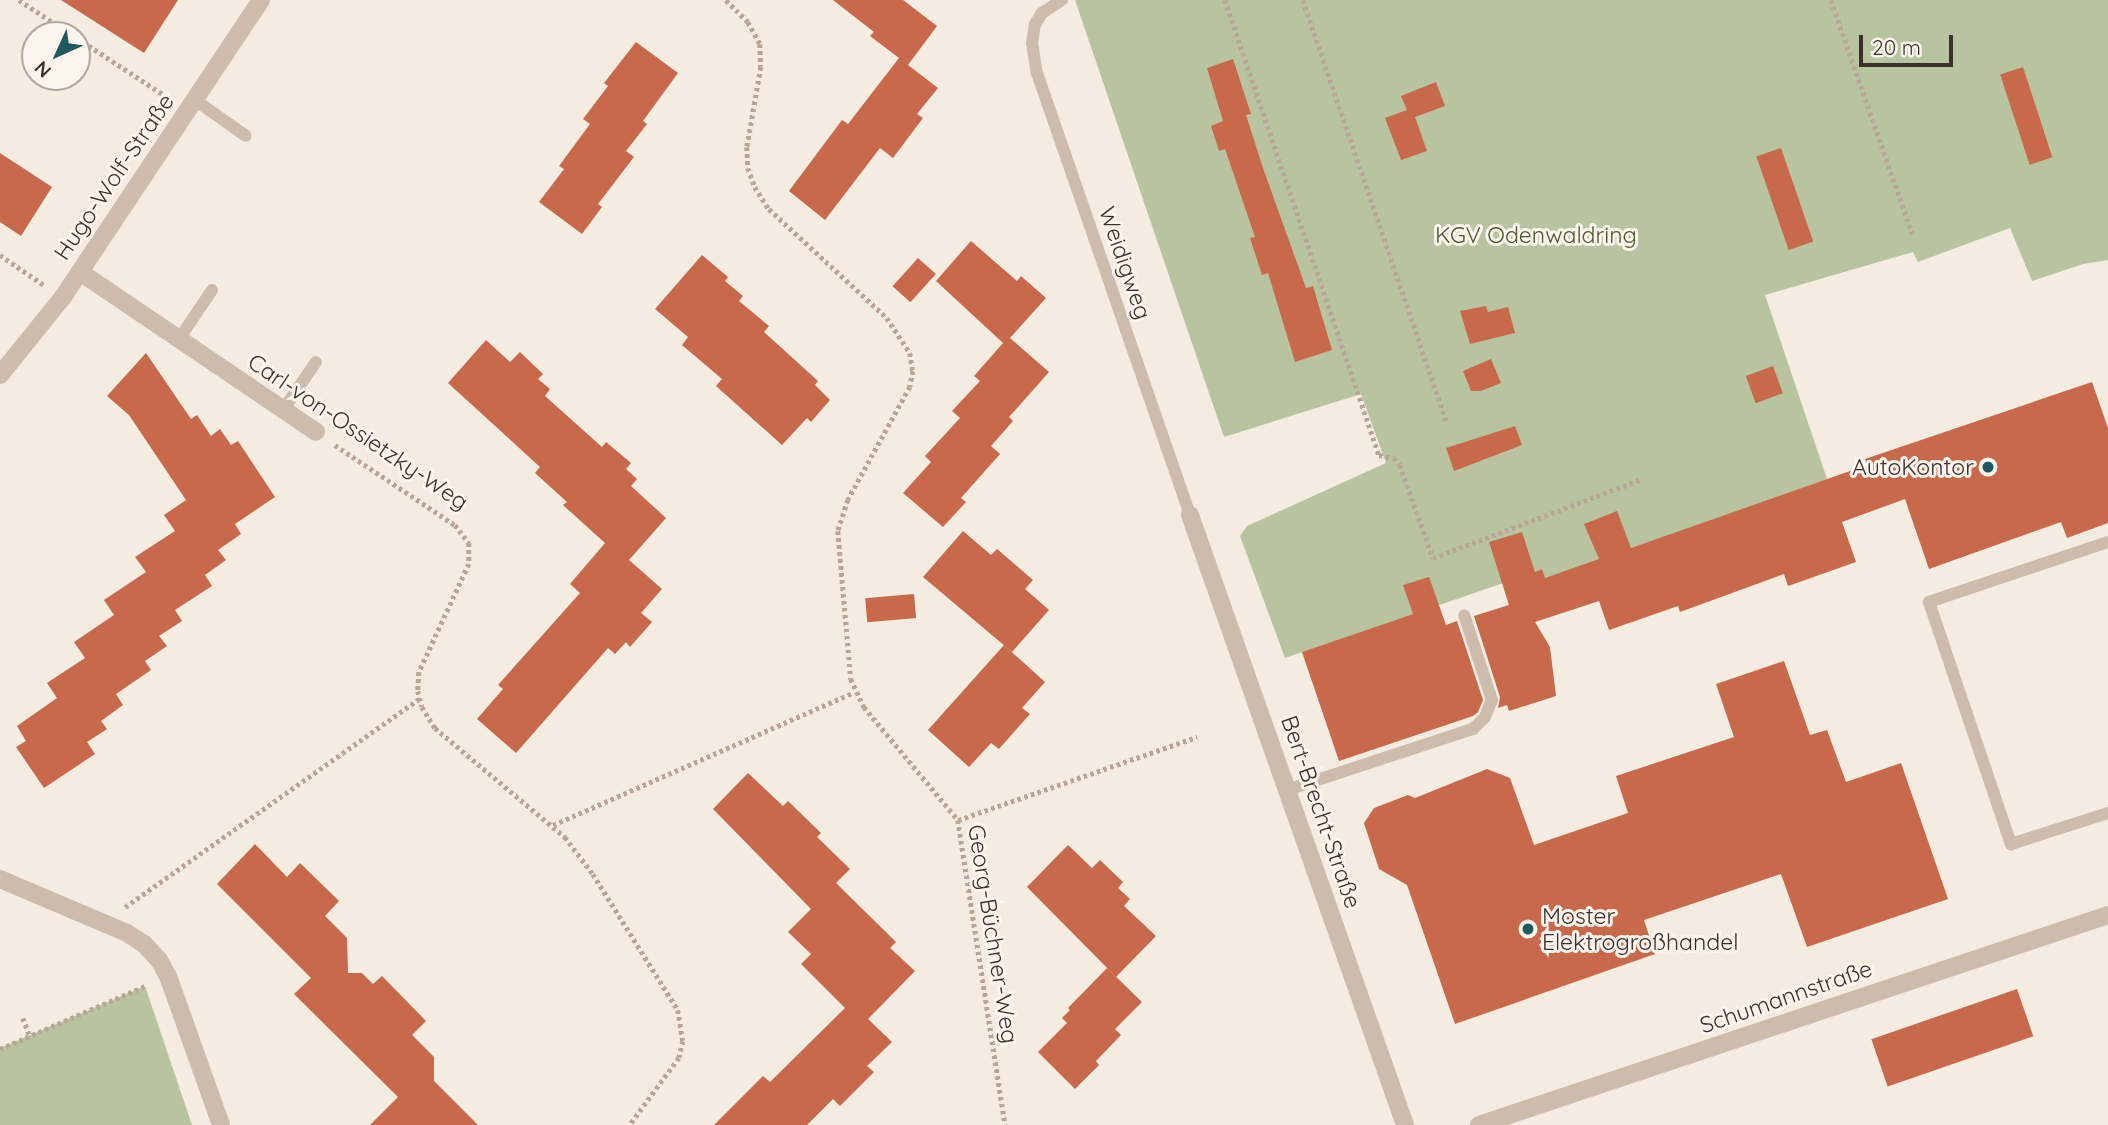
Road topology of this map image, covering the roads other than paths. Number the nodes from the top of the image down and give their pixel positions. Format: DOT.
graph roads {
  1 [pos="261,0"];
  2 [pos="1062,0"];
  3 [pos="192,105"];
  4 [pos="246,136"];
  5 [pos="80,272"];
  6 [pos="212,290"];
  7 [pos="179,339"];
  8 [pos="316,362"];
  9 [pos="0,374"];
  10 [pos="283,410"];
  11 [pos="316,432"];
  12 [pos="1190,514"];
  13 [pos="2108,542"];
  14 [pos="1464,615"];
  15 [pos="1287,790"];
  16 [pos="2108,813"];
  17 [pos="0,879"];
  18 [pos="2108,915"];
  19 [pos="221,1125"];
  20 [pos="1405,1125"];
  21 [pos="1479,1125"];
  1 -- 3 [label="street, Hugo-Wolf-Straße"];
  2 -- 12 [label="lane, Weidigweg"];
  3 -- 4 [label="lane"];
  3 -- 5 [label="street, Hugo-Wolf-Straße"];
  5 -- 7 [label="street, Carl-von-Ossietzky-Weg"];
  5 -- 9 [label="street, Hugo-Wolf-Straße"];
  6 -- 7 [label="lane"];
  7 -- 10 [label="street, Carl-von-Ossietzky-Weg"];
  8 -- 10 [label="lane"];
  10 -- 11 [label="street, Carl-von-Ossietzky-Weg"];
  12 -- 15 [label="street, Bert-Brecht-Straße"];
  13 -- 16 [label="lane"];
  14 -- 15 [label="lane"];
  15 -- 20 [label="street, Bert-Brecht-Straße"];
  17 -- 19 [label="street"];
  18 -- 21 [label="street, Schumannstraße"];
}
